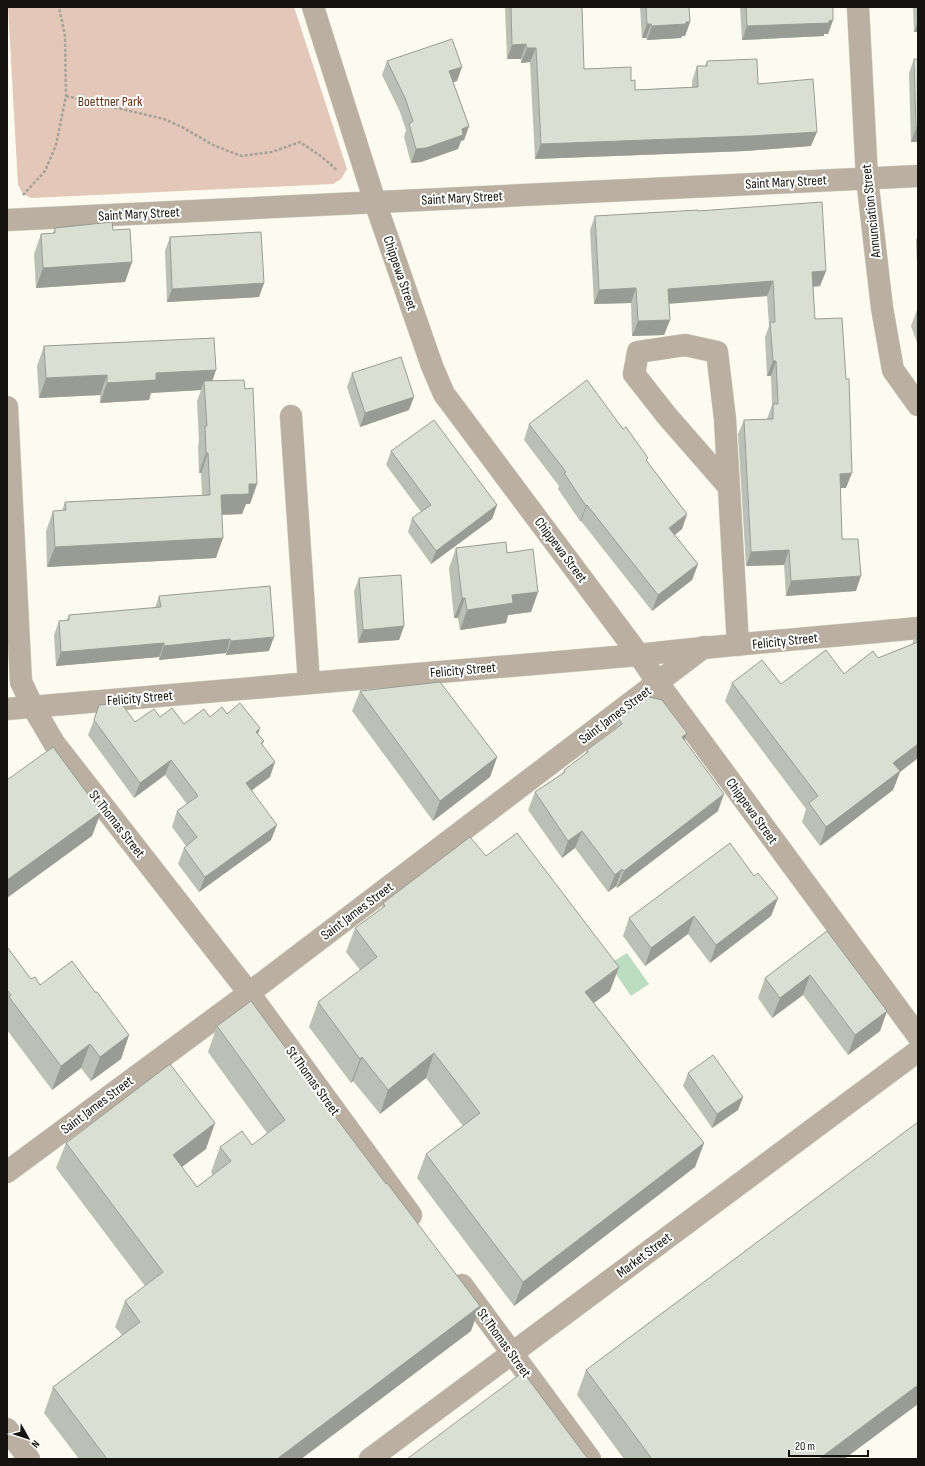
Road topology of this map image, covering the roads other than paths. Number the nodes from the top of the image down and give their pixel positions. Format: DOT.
graph roads {
  1 [pos="313,7"];
  2 [pos="858,7"];
  3 [pos="918,176"];
  4 [pos="867,178"];
  5 [pos="375,202"];
  6 [pos="7,220"];
  7 [pos="918,405"];
  8 [pos="7,407"];
  9 [pos="291,416"];
  10 [pos="729,487"];
  11 [pos="918,628"];
  12 [pos="738,645"];
  13 [pos="704,647"];
  14 [pos="639,655"];
  15 [pos="309,683"];
  16 [pos="658,683"];
  17 [pos="33,707"];
  18 [pos="7,709"];
  19 [pos="249,993"];
  20 [pos="918,1036"];
  21 [pos="918,1051"];
  22 [pos="7,1172"];
  23 [pos="422,1231"];
  24 [pos="451,1270"];
  25 [pos="512,1354"];
  26 [pos="7,1429"];
  27 [pos="29,1459"];
  28 [pos="370,1459"];
  29 [pos="590,1459"];
  1 -- 5 [label="street, Chippewa Street"];
  2 -- 4 [label="street, Annunciation Street"];
  3 -- 4 [label="street, Saint Mary Street"];
  4 -- 5 [label="street, Saint Mary Street"];
  4 -- 7 [label="street, Annunciation Street"];
  5 -- 6 [label="street, Saint Mary Street"];
  5 -- 14 [label="street, Chippewa Street"];
  8 -- 17 [label="street, St Thomas Street"];
  9 -- 15 [label="street"];
  10 -- 10 [label="street"];
  10 -- 12 [label="street"];
  11 -- 12 [label="street, Felicity Street"];
  12 -- 13 [label="street, Felicity Street"];
  13 -- 14 [label="street, Felicity Street"];
  13 -- 16 [label="street, Saint James Street"];
  14 -- 15 [label="street, Felicity Street"];
  14 -- 16 [label="street, Chippewa Street"];
  15 -- 17 [label="street, Felicity Street"];
  16 -- 19 [label="street, Saint James Street"];
  16 -- 20 [label="street, Chippewa Street"];
  17 -- 18 [label="street, Felicity Street"];
  17 -- 19 [label="street, St Thomas Street"];
  19 -- 22 [label="street, Saint James Street"];
  19 -- 23 [label="street, St Thomas Street"];
  21 -- 25 [label="street, Market Street"];
  24 -- 25 [label="street, St Thomas Street"];
  25 -- 28 [label="street, Market Street"];
  25 -- 29 [label="street, St Thomas Street"];
  26 -- 27 [label="street"];
}
